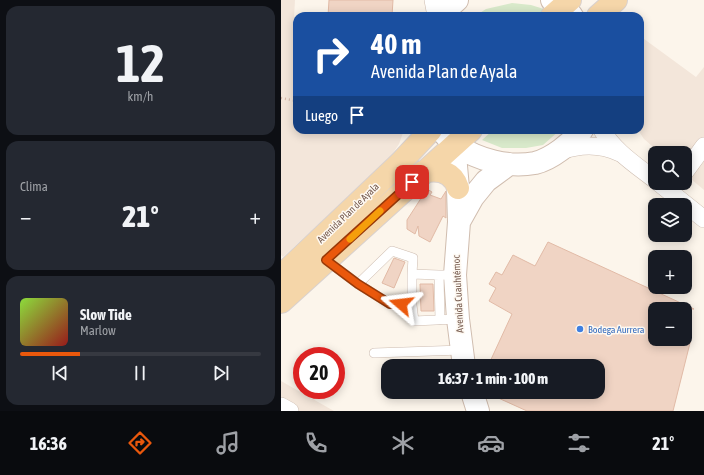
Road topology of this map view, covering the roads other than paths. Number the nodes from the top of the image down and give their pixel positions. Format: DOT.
graph roads {
  1 [pos="433,0"];
  2 [pos="457,0"];
  3 [pos="617,0"];
  4 [pos="434,12"];
  5 [pos="444,12"];
  6 [pos="603,12"];
  7 [pos="612,12"];
  8 [pos="414,134"];
  9 [pos="427,134"];
  10 [pos="457,134"];
  11 [pos="578,134"];
  12 [pos="605,134"];
  13 [pos="447,137"];
  14 [pos="704,146"];
  15 [pos="559,151"];
  16 [pos="626,156"];
  17 [pos="692,162"];
  18 [pos="400,163"];
  19 [pos="509,164"];
  20 [pos="423,172"];
  21 [pos="648,174"];
  22 [pos="459,188"];
  23 [pos="673,190"];
  24 [pos="704,219"];
  25 [pos="459,222"];
  26 [pos="326,260"];
  27 [pos="283,271"];
  28 [pos="412,274"];
  29 [pos="447,275"];
  30 [pos="358,284"];
  31 [pos="281,302"];
  32 [pos="412,305"];
  33 [pos="449,319"];
  34 [pos="373,353"];
  35 [pos="463,358"];
  36 [pos="475,399"];
  37 [pos="281,406"];
  38 [pos="290,411"];
  39 [pos="479,411"];
  1 -- 4 [label="street"];
  2 -- 5 [label="main road"];
  3 -- 6 [label="main road"];
  3 -- 7 [label="main road"];
  8 -- 18 [label="main road"];
  9 -- 18 [label="main road, Avenida Plan de Ayala"];
  10 -- 13 [label="main road, Avenida Plan de Ayala"];
  11 -- 15 [label="main road"];
  12 -- 16 [label="street"];
  13 -- 19 [label="main road"];
  13 -- 20 [label="main road, Avenida Plan de Ayala"];
  13 -- 22 [label="main road, Avenida Cuauhtémoc"];
  14 -- 17 [label="street"];
  15 -- 16 [label="street"];
  15 -- 19 [label="main road"];
  16 -- 21 [label="street"];
  18 -- 27 [label="main road, Avenida Plan de Ayala"];
  19 -- 25 [label="main road, Avenida Cuauhtémoc"];
  20 -- 22 [label="main road"];
  20 -- 26 [label="main road, Avenida Plan de Ayala"];
  22 -- 25 [label="main road, Avenida Cuauhtémoc"];
  23 -- 24 [label="street"];
  25 -- 29 [label="main road, Avenida Cuauhtémoc"];
  26 -- 30 [label="lane"];
  26 -- 31 [label="main road, Avenida Plan de Ayala"];
  28 -- 29 [label="lane"];
  28 -- 30 [label="lane"];
  28 -- 32 [label="lane"];
  29 -- 33 [label="main road, Avenida Cuauhtémoc"];
  30 -- 32 [label="lane"];
  32 -- 33 [label="lane"];
  33 -- 35 [label="main road, Avenida Cuauhtémoc"];
  34 -- 35 [label="lane"];
  36 -- 39 [label="main road"];
  37 -- 38 [label="street"];
}
